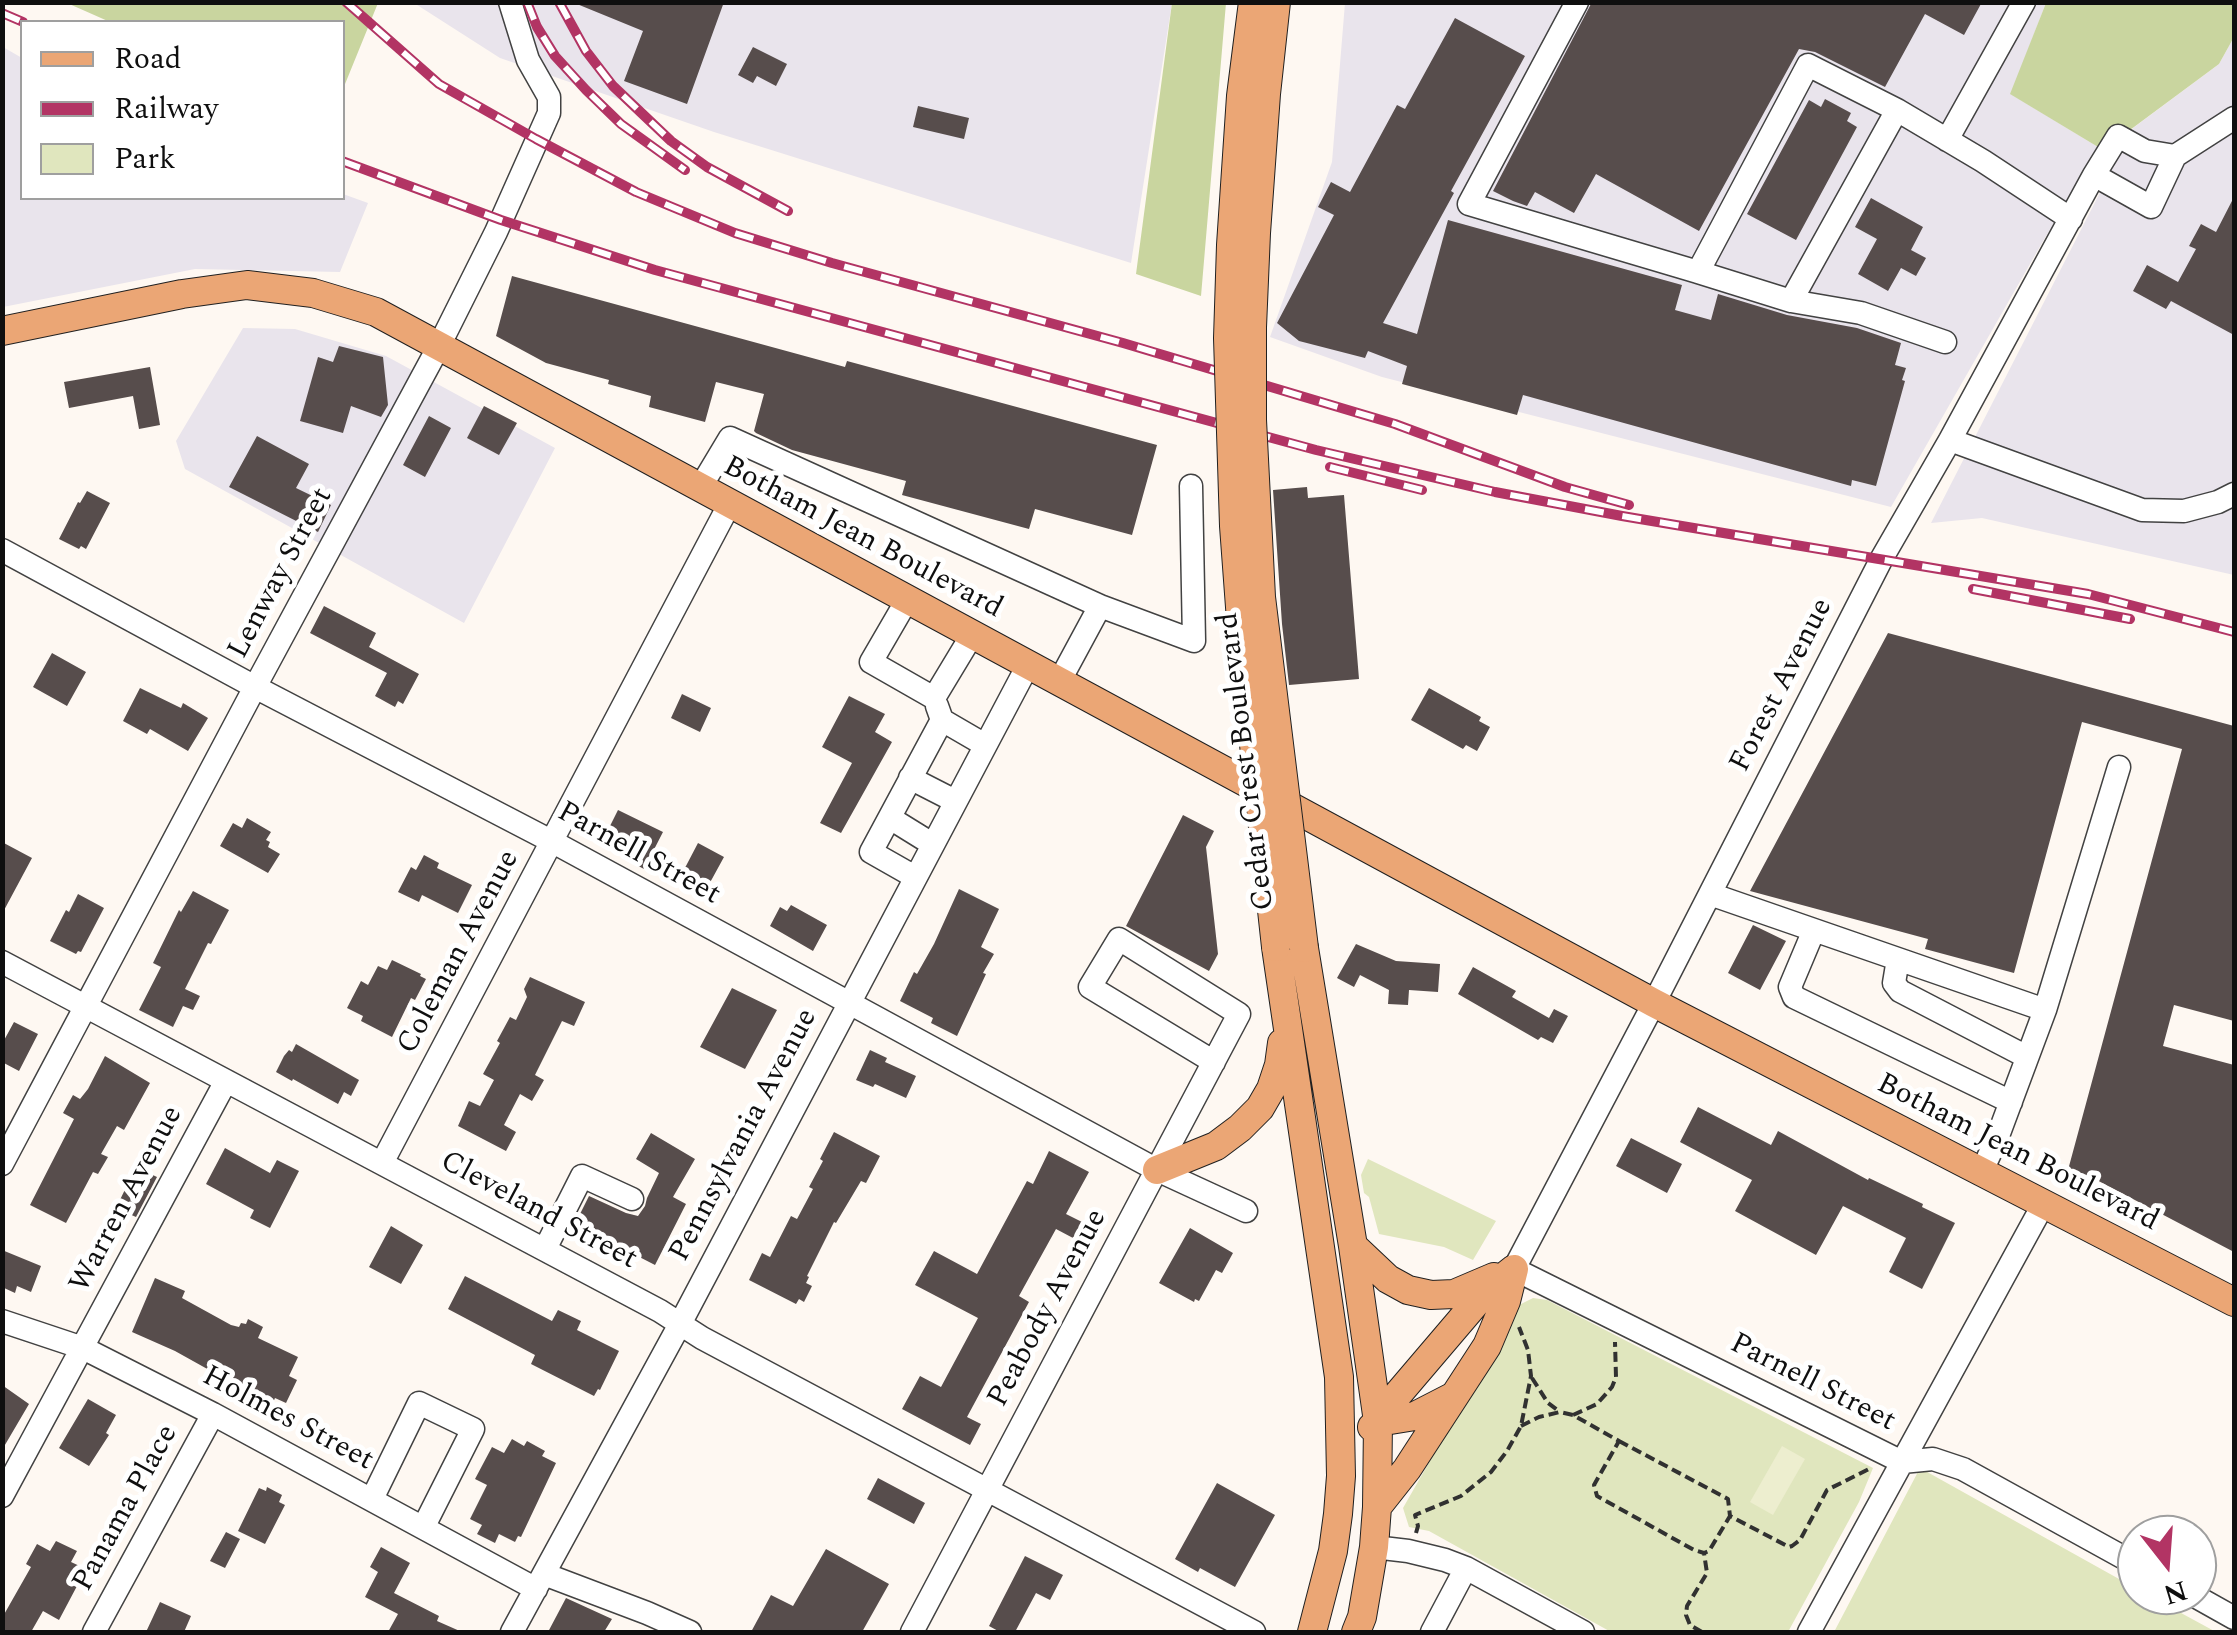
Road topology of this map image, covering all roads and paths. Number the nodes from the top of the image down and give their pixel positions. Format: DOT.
graph roads {
  1 [pos="1253,2"];
  2 [pos="1276,2"];
  3 [pos="1576,2"];
  4 [pos="2024,2"];
  5 [pos="510,4"];
  6 [pos="1897,110"];
  7 [pos="2234,118"];
  8 [pos="1947,140"];
  9 [pos="2175,156"];
  10 [pos="2094,176"];
  11 [pos="2071,219"];
  12 [pos="1698,272"];
  13 [pos="1791,301"];
  14 [pos="2,330"];
  15 [pos="1945,342"];
  16 [pos="439,346"];
  17 [pos="1950,440"];
  18 [pos="1191,486"];
  19 [pos="700,488"];
  20 [pos="2234,494"];
  21 [pos="729,504"];
  22 [pos="2,550"];
  23 [pos="907,600"];
  24 [pos="1100,606"];
  25 [pos="972,635"];
  26 [pos="1028,665"];
  27 [pos="1058,682"];
  28 [pos="255,687"];
  29 [pos="938,709"];
  30 [pos="985,745"];
  31 [pos="2119,767"];
  32 [pos="910,778"];
  33 [pos="955,801"];
  34 [pos="890,818"];
  35 [pos="554,842"];
  36 [pos="932,844"];
  37 [pos="915,877"];
  38 [pos="1710,894"];
  39 [pos="1814,930"];
  40 [pos="1290,947"];
  41 [pos="1898,960"];
  42 [pos="2,962"];
  43 [pos="1654,1003"];
  44 [pos="848,1004"];
  45 [pos="86,1006"];
  46 [pos="2045,1010"];
  47 [pos="1286,1017"];
  48 [pos="2027,1058"];
  49 [pos="1214,1062"];
  50 [pos="226,1081"];
  51 [pos="2011,1102"];
  52 [pos="382,1163"];
  53 [pos="2,1164"];
  54 [pos="1156,1170"];
  55 [pos="1982,1173"];
  56 [pos="632,1200"];
  57 [pos="2044,1203"];
  58 [pos="1246,1210"];
  59 [pos="1353,1246"];
  60 [pos="545,1249"];
  61 [pos="1514,1269"];
  62 [pos="2234,1302"];
  63 [pos="2,1321"];
  64 [pos="1516,1323"];
  65 [pos="680,1324"];
  66 [pos="1614,1338"];
  67 [pos="83,1348"];
  68 [pos="1530,1376"];
  69 [pos="1338,1377"];
  70 [pos="1458,1393"];
  71 [pos="1560,1412"];
  72 [pos="213,1414"];
  73 [pos="1573,1415"];
  74 [pos="1378,1422"];
  75 [pos="1521,1426"];
  76 [pos="1619,1442"];
  77 [pos="1341,1455"];
  78 [pos="1902,1462"];
  79 [pos="1869,1470"];
  80 [pos="987,1490"];
  81 [pos="2,1496"];
  82 [pos="372,1499"];
  83 [pos="1411,1503"];
  84 [pos="1377,1508"];
  85 [pos="1415,1515"];
  86 [pos="1730,1516"];
  87 [pos="424,1526"];
  88 [pos="1416,1534"];
  89 [pos="1374,1547"];
  90 [pos="1704,1552"];
  91 [pos="2117,1553"];
  92 [pos="1455,1564"];
  93 [pos="540,1581"];
  94 [pos="94,1632"];
  95 [pos="512,1632"];
  96 [pos="690,1632"];
  97 [pos="912,1632"];
  98 [pos="1254,1632"];
  99 [pos="1312,1632"];
  100 [pos="1356,1632"];
  101 [pos="1432,1632"];
  102 [pos="1583,1632"];
  103 [pos="1702,1632"];
  104 [pos="1809,1632"];
  1 -- 40 [label="main road, Cedar Crest Boulevard, bridge"];
  2 -- 40 [label="main road, Cedar Crest Boulevard, bridge"];
  3 -- 12 [label="street"];
  4 -- 8 [label="street"];
  5 -- 16 [label="street, Lenway Street"];
  6 -- 8 [label="street"];
  6 -- 12 [label="street"];
  6 -- 13 [label="street"];
  7 -- 9 [label="street"];
  8 -- 11 [label="street"];
  9 -- 10 [label="street, Forest Avenue"];
  9 -- 10 [label="street"];
  10 -- 11 [label="street, Forest Avenue"];
  11 -- 17 [label="street, Forest Avenue"];
  12 -- 13 [label="street"];
  13 -- 15 [label="street"];
  14 -- 16 [label="main road, Botham Jean Boulevard"];
  16 -- 19 [label="main road, Botham Jean Boulevard"];
  16 -- 28 [label="street, Lenway Street"];
  17 -- 20 [label="street"];
  17 -- 38 [label="street, Forest Avenue"];
  18 -- 24 [label="street"];
  19 -- 21 [label="main road, Botham Jean Boulevard"];
  19 -- 24 [label="street"];
  21 -- 23 [label="main road, Botham Jean Boulevard"];
  21 -- 35 [label="street, Coleman Avenue"];
  22 -- 28 [label="street, Parnell Street"];
  23 -- 25 [label="main road, Botham Jean Boulevard"];
  23 -- 29 [label="street"];
  24 -- 27 [label="street"];
  25 -- 26 [label="main road, Botham Jean Boulevard"];
  25 -- 29 [label="street"];
  26 -- 27 [label="main road, Botham Jean Boulevard"];
  26 -- 30 [label="street, Pennsylvania Avenue"];
  27 -- 43 [label="main road, Botham Jean Boulevard"];
  28 -- 35 [label="street, Parnell Street"];
  28 -- 45 [label="street, Lenway Street"];
  29 -- 30 [label="street"];
  29 -- 32 [label="street"];
  30 -- 33 [label="street, Pennsylvania Avenue"];
  31 -- 46 [label="street"];
  32 -- 33 [label="street"];
  32 -- 34 [label="street"];
  33 -- 36 [label="street, Pennsylvania Avenue"];
  34 -- 36 [label="street"];
  34 -- 37 [label="street"];
  35 -- 44 [label="street, Parnell Street"];
  35 -- 52 [label="street, Coleman Avenue"];
  36 -- 37 [label="street, Pennsylvania Avenue"];
  37 -- 44 [label="street, Pennsylvania Avenue"];
  38 -- 39 [label="street"];
  38 -- 43 [label="street, Forest Avenue"];
  39 -- 41 [label="street"];
  39 -- 51 [label="street"];
  40 -- 47 [label="main road, Cedar Crest Boulevard"];
  40 -- 59 [label="main road, Cedar Crest Boulevard"];
  41 -- 46 [label="street"];
  41 -- 48 [label="street"];
  42 -- 45 [label="street, Cleveland Street"];
  43 -- 55 [label="main road, Botham Jean Boulevard"];
  43 -- 61 [label="street, Forest Avenue"];
  44 -- 54 [label="street, Parnell Street"];
  44 -- 65 [label="street, Pennsylvania Avenue"];
  45 -- 50 [label="street, Cleveland Street"];
  45 -- 53 [label="street, Lenway Street"];
  46 -- 48 [label="street"];
  47 -- 54 [label="main road"];
  47 -- 69 [label="main road, Cedar Crest Boulevard"];
  48 -- 51 [label="street"];
  49 -- 49 [label="street, Peabody Avenue"];
  49 -- 54 [label="street, Peabody Avenue"];
  50 -- 52 [label="street, Cleveland Street"];
  50 -- 67 [label="street, Warren Avenue"];
  51 -- 55 [label="street"];
  52 -- 60 [label="street, Cleveland Street"];
  54 -- 58 [label="street, Parnell Street"];
  54 -- 80 [label="street, Peabody Avenue"];
  55 -- 57 [label="main road, Botham Jean Boulevard"];
  56 -- 60 [label="street"];
  57 -- 62 [label="main road, Botham Jean Boulevard"];
  57 -- 78 [label="street"];
  59 -- 61 [label="main road"];
  59 -- 74 [label="main road, Cedar Crest Boulevard"];
  60 -- 65 [label="street, Cleveland Street"];
  61 -- 70 [label="main road"];
  61 -- 74 [label="main road"];
  61 -- 78 [label="street, Parnell Street"];
  63 -- 67 [label="street, Holmes Street"];
  64 -- 68 [label="path"];
  65 -- 80 [label="street, Cleveland Street"];
  65 -- 93 [label="street, Pennsylvania Avenue"];
  66 -- 73 [label="path"];
  67 -- 72 [label="street, Holmes Street"];
  67 -- 81 [label="street, Warren Avenue"];
  68 -- 71 [label="path"];
  68 -- 75 [label="path"];
  69 -- 74 [label="main road"];
  69 -- 77 [label="main road, Cedar Crest Boulevard"];
  70 -- 74 [label="main road"];
  70 -- 84 [label="main road"];
  71 -- 73 [label="path"];
  71 -- 75 [label="path"];
  72 -- 82 [label="street, Holmes Street"];
  72 -- 94 [label="street, Panama Place"];
  73 -- 76 [label="path"];
  74 -- 77 [label="main road"];
  74 -- 84 [label="main road, Cedar Crest Boulevard"];
  75 -- 85 [label="path"];
  76 -- 86 [label="path"];
  76 -- 90 [label="path"];
  77 -- 99 [label="main road, Cedar Crest Boulevard"];
  78 -- 91 [label="street, Parnell Street"];
  78 -- 104 [label="street"];
  79 -- 86 [label="path"];
  80 -- 97 [label="street, Peabody Avenue"];
  80 -- 98 [label="street, Cleveland Street"];
  82 -- 87 [label="street, Holmes Street"];
  82 -- 87 [label="street"];
  83 -- 85 [label="path"];
  84 -- 89 [label="main road, Cedar Crest Boulevard"];
  85 -- 88 [label="path"];
  86 -- 90 [label="path"];
  87 -- 93 [label="street, Holmes Street"];
  89 -- 92 [label="street"];
  89 -- 100 [label="main road, Cedar Crest Boulevard"];
  90 -- 103 [label="path"];
  92 -- 101 [label="street"];
  92 -- 102 [label="street"];
  93 -- 95 [label="street, Pennsylvania Avenue"];
  93 -- 96 [label="street, Holmes Street"];
}
